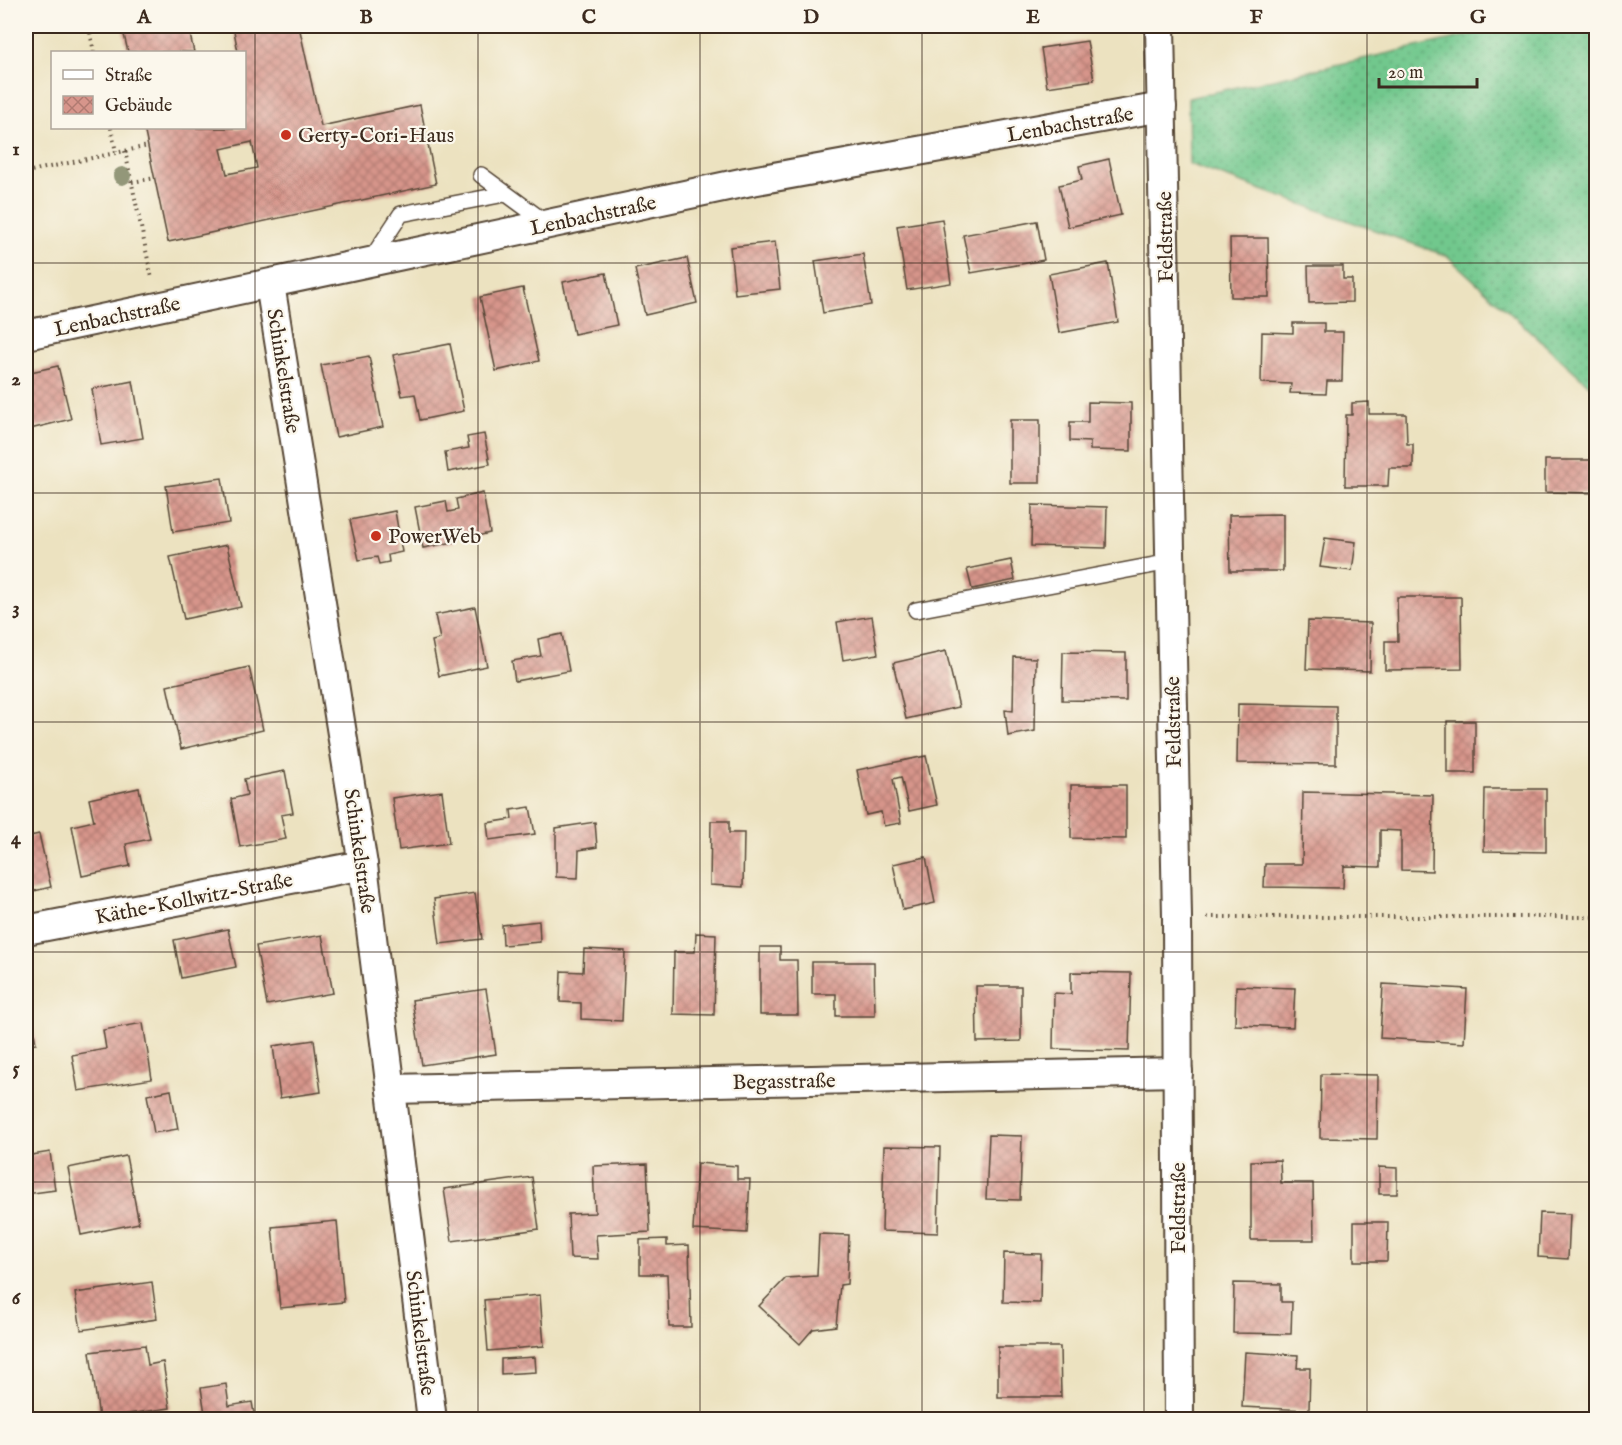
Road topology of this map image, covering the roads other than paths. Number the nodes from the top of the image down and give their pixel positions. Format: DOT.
graph roads {
  1 [pos="1160,26"];
  2 [pos="1162,107"];
  3 [pos="481,175"];
  4 [pos="505,194"];
  5 [pos="549,225"];
  6 [pos="369,263"];
  7 [pos="270,284"];
  8 [pos="26,335"];
  9 [pos="1170,562"];
  10 [pos="915,610"];
  11 [pos="363,865"];
  12 [pos="26,930"];
  13 [pos="1178,1072"];
  14 [pos="391,1089"];
  15 [pos="432,1419"];
  16 [pos="1179,1419"];
  1 -- 2 [label="street, Feldstraße"];
  2 -- 5 [label="street, Lenbachstraße"];
  2 -- 9 [label="street, Feldstraße"];
  3 -- 4 [label="lane"];
  4 -- 5 [label="lane"];
  4 -- 6 [label="lane"];
  5 -- 6 [label="street, Lenbachstraße"];
  6 -- 7 [label="street, Lenbachstraße"];
  7 -- 8 [label="street, Lenbachstraße"];
  7 -- 11 [label="street, Schinkelstraße"];
  9 -- 10 [label="lane"];
  9 -- 13 [label="street, Feldstraße"];
  11 -- 12 [label="street, Käthe-Kollwitz-Straße"];
  11 -- 14 [label="street, Schinkelstraße"];
  13 -- 14 [label="street, Begasstraße"];
  13 -- 16 [label="street, Feldstraße"];
  14 -- 15 [label="street, Schinkelstraße"];
}
